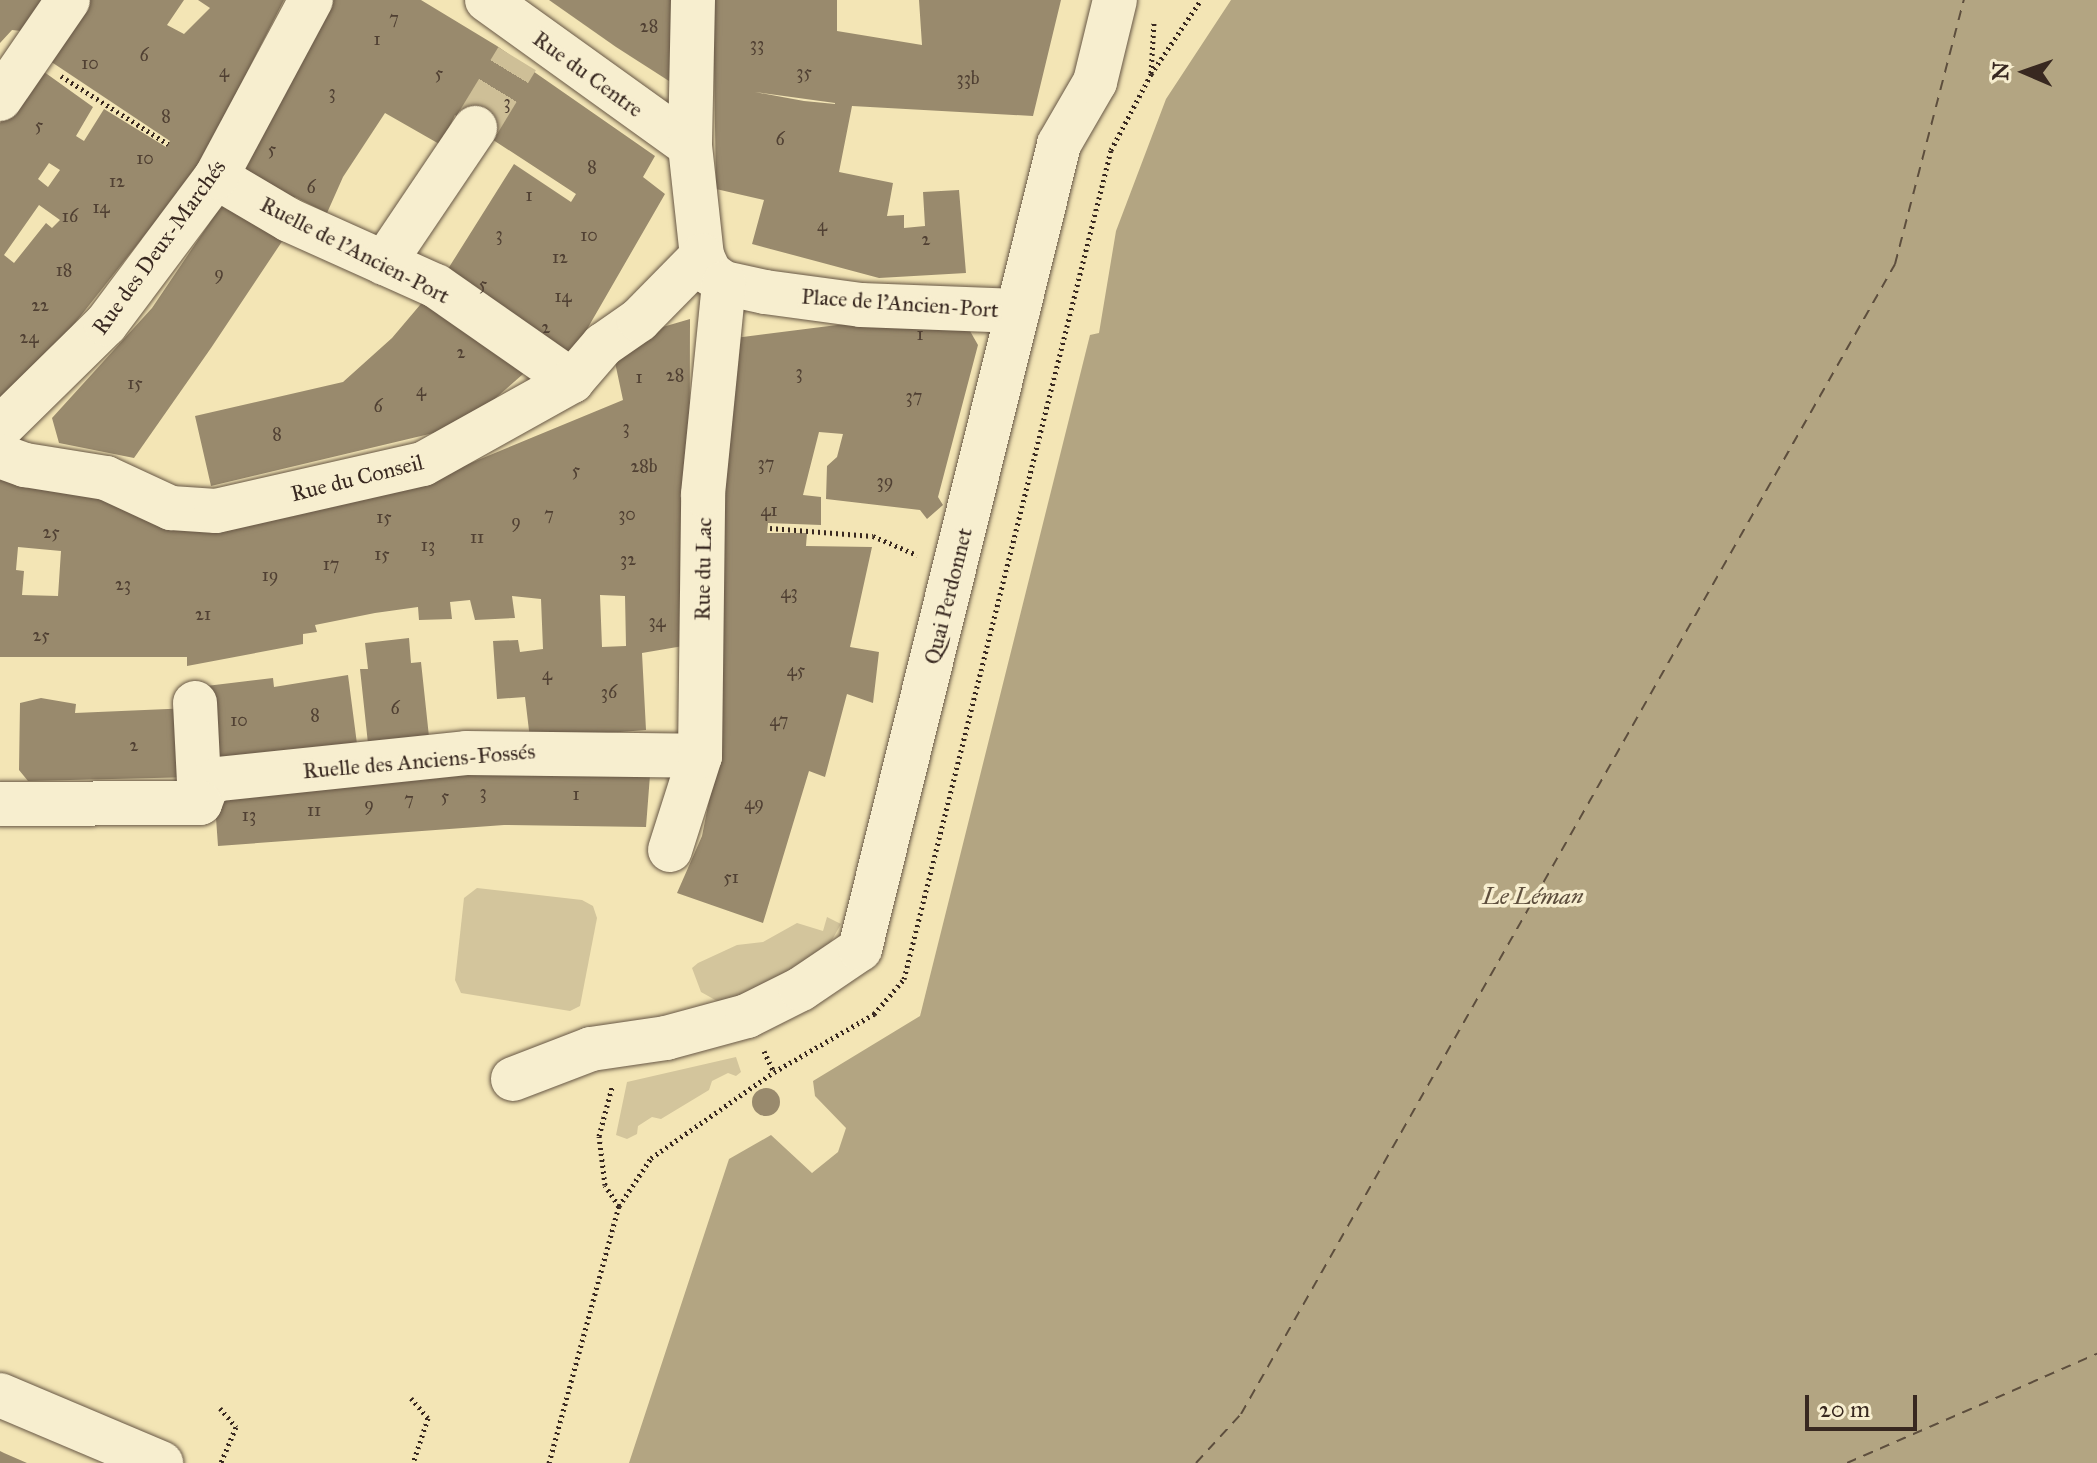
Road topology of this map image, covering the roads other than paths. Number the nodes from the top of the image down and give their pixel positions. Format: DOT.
graph roads {
  1 [pos="68,0"];
  2 [pos="311,0"];
  3 [pos="487,0"];
  4 [pos="693,0"];
  5 [pos="1135,5"];
  6 [pos="12,73"];
  7 [pos="475,128"];
  8 [pos="690,146"];
  9 [pos="216,177"];
  10 [pos="384,263"];
  11 [pos="713,270"];
  12 [pos="1018,311"];
  13 [pos="572,381"];
  14 [pos="0,428"];
  15 [pos="0,456"];
  16 [pos="195,703"];
  17 [pos="700,756"];
  18 [pos="200,803"];
  19 [pos="0,804"];
  20 [pos="670,850"];
  21 [pos="513,1079"];
  22 [pos="0,1395"];
  23 [pos="161,1463"];
  1 -- 6 [label="street"];
  2 -- 9 [label="street, Rue des Deux-Marchés"];
  3 -- 8 [label="street, Rue du Centre"];
  4 -- 8 [label="street, Rue du Lac"];
  5 -- 12 [label="street, Quai Perdonnet"];
  7 -- 10 [label="street"];
  8 -- 11 [label="street, Rue du Lac"];
  9 -- 10 [label="street, Ruelle de l'Ancien-Port"];
  9 -- 14 [label="street, Rue des Deux-Marchés"];
  10 -- 13 [label="street, Ruelle de l'Ancien-Port"];
  11 -- 12 [label="street, Place de l'Ancien-Port"];
  11 -- 13 [label="street, Rue du Conseil"];
  11 -- 17 [label="street, Rue du Lac"];
  12 -- 21 [label="street, Quai Perdonnet"];
  13 -- 15 [label="street, Rue du Conseil"];
  16 -- 18 [label="street"];
  17 -- 18 [label="street, Ruelle des Anciens-Fossés"];
  17 -- 20 [label="street, Rue du Lac"];
  18 -- 19 [label="street"];
  22 -- 23 [label="street"];
}
